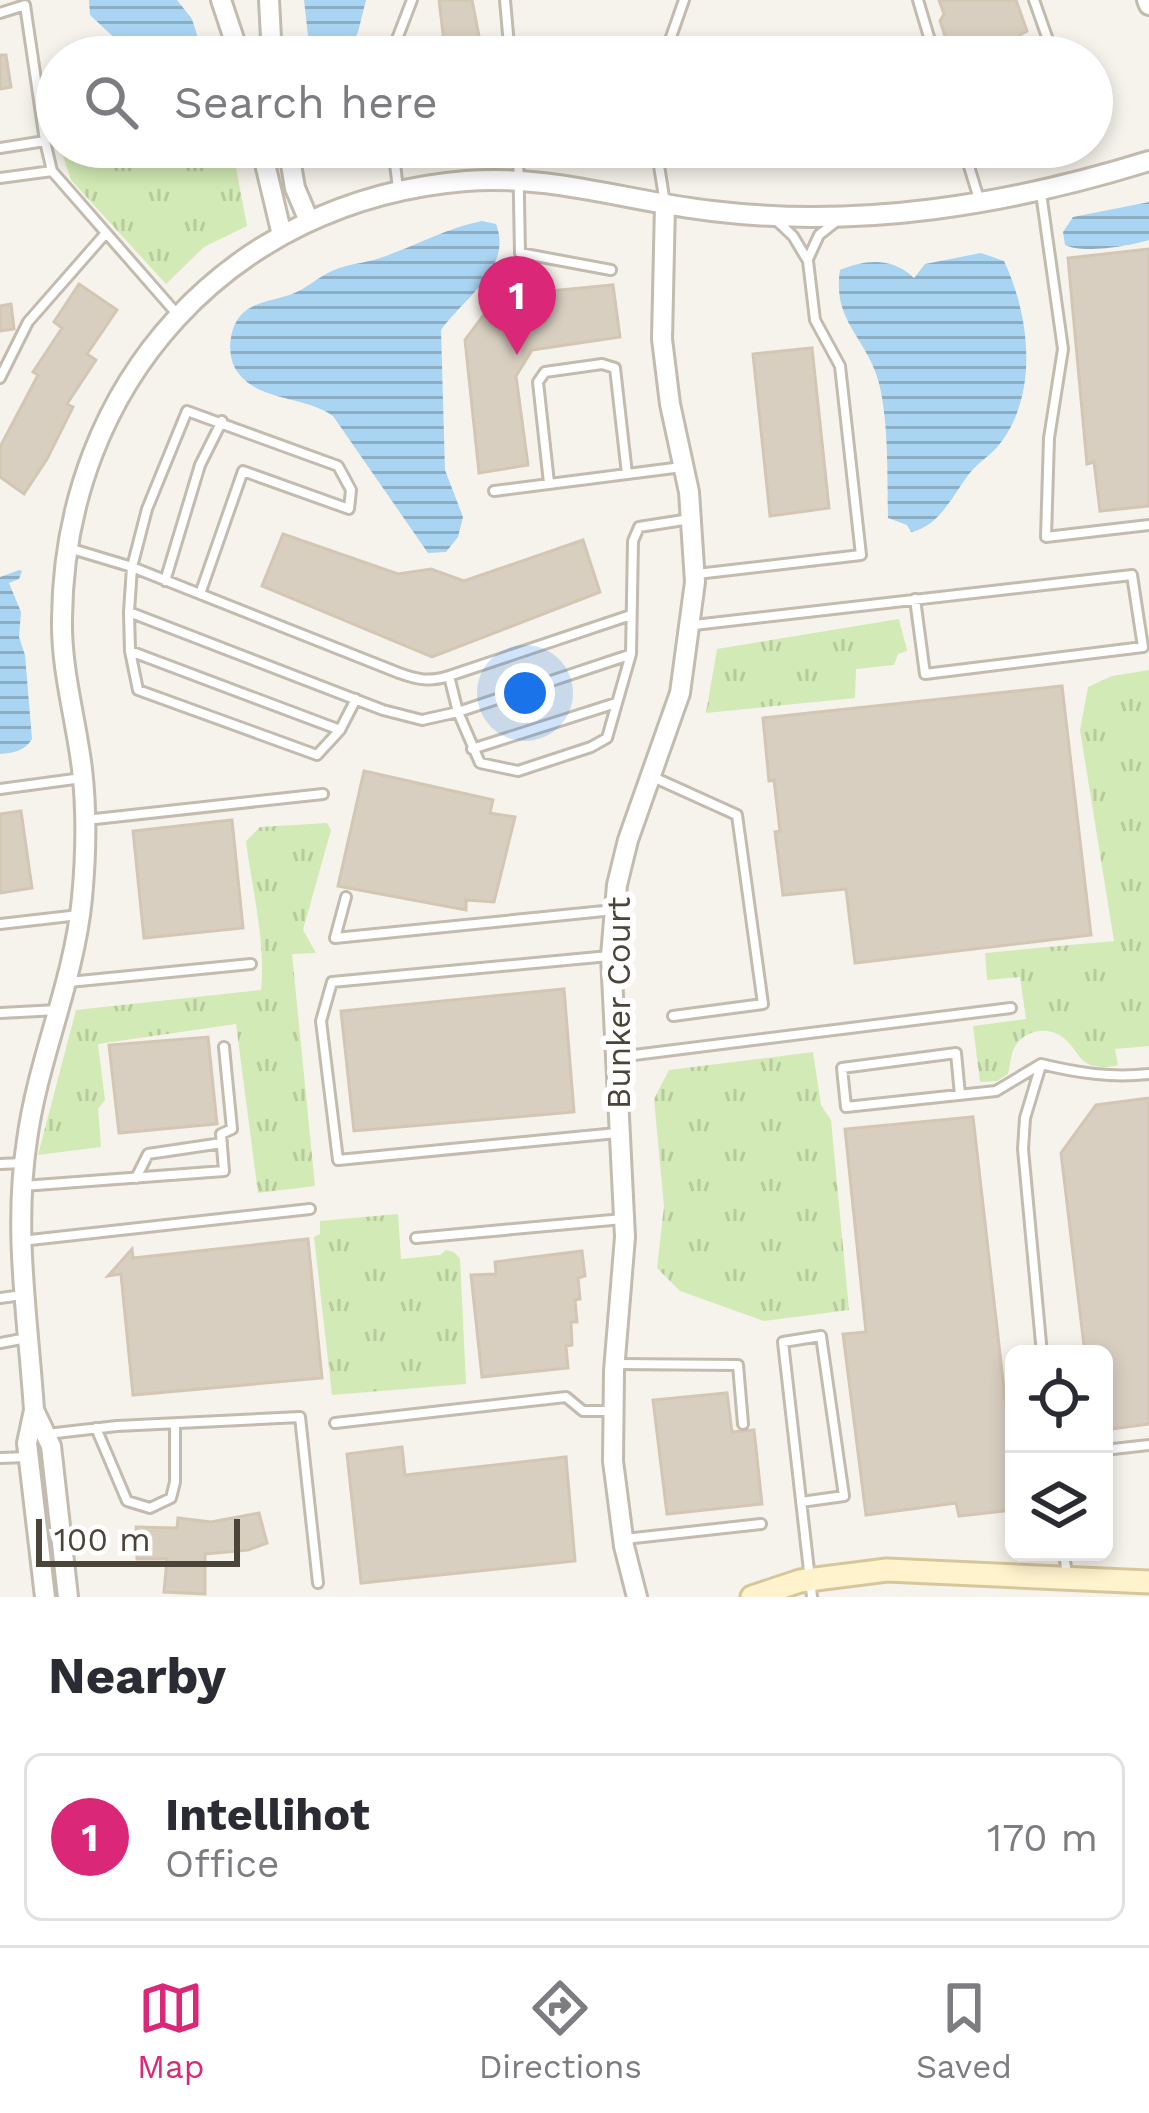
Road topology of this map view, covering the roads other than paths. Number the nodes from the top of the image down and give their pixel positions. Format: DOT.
graph roads {
  1 [pos="221,0"];
  2 [pos="269,0"];
  3 [pos="412,0"];
  4 [pos="505,0"];
  5 [pos="684,0"];
  6 [pos="918,0"];
  7 [pos="1034,0"];
  8 [pos="0,13"];
  9 [pos="233,36"];
  10 [pos="271,36"];
  11 [pos="398,36"];
  12 [pos="508,36"];
  13 [pos="671,36"];
  14 [pos="929,36"];
  15 [pos="1047,36"];
  16 [pos="36,80"];
  17 [pos="36,142"];
  18 [pos="0,148"];
  19 [pos="1149,161"];
  20 [pos="51,168"];
  21 [pos="266,168"];
  22 [pos="292,168"];
  23 [pos="395,168"];
  24 [pos="520,168"];
  25 [pos="659,168"];
  26 [pos="970,168"];
  27 [pos="52,171"];
  28 [pos="0,178"];
  29 [pos="521,181"];
  30 [pos="398,190"];
  31 [pos="1041,192"];
  32 [pos="981,204"];
  33 [pos="665,205"];
  34 [pos="771,216"];
  35 [pos="842,216"];
  36 [pos="309,221"];
  37 [pos="106,233"];
  38 [pos="282,235"];
  39 [pos="808,261"];
  40 [pos="611,270"];
  41 [pos="178,315"];
  42 [pos="0,379"];
  43 [pos="222,421"];
  44 [pos="683,467"];
  45 [pos="627,474"];
  46 [pos="550,483"];
  47 [pos="494,490"];
  48 [pos="692,518"];
  49 [pos="1149,525"];
  50 [pos="67,548"];
  51 [pos="132,568"];
  52 [pos="695,574"];
  53 [pos="165,580"];
  54 [pos="200,594"];
  55 [pos="916,599"];
  56 [pos="129,612"];
  57 [pos="632,615"];
  58 [pos="692,625"];
  59 [pos="130,651"];
  60 [pos="631,654"];
  61 [pos="449,676"];
  62 [pos="356,699"];
  63 [pos="616,703"];
  64 [pos="458,712"];
  65 [pos="340,730"];
  66 [pos="472,749"];
  67 [pos="651,776"];
  68 [pos="82,778"];
  69 [pos="0,789"];
  70 [pos="323,794"];
  71 [pos="85,820"];
  72 [pos="346,897"];
  73 [pos="614,910"];
  74 [pos="80,915"];
  75 [pos="0,924"];
  76 [pos="611,956"];
  77 [pos="251,964"];
  78 [pos="68,982"];
  79 [pos="1011,1008"];
  80 [pos="60,1010"];
  81 [pos="0,1013"];
  82 [pos="673,1016"];
  83 [pos="224,1047"];
  84 [pos="616,1058"];
  85 [pos="1041,1064"];
  86 [pos="1149,1074"];
  87 [pos="960,1095"];
  88 [pos="617,1133"];
  89 [pos="221,1143"];
  90 [pos="24,1163"];
  91 [pos="0,1164"];
  92 [pos="135,1179"];
  93 [pos="22,1186"];
  94 [pos="310,1209"];
  95 [pos="624,1219"];
  96 [pos="416,1238"];
  97 [pos="20,1241"];
  98 [pos="24,1295"];
  99 [pos="0,1298"];
  100 [pos="29,1338"];
  101 [pos="0,1342"];
  102 [pos="1041,1345"];
  103 [pos="615,1364"];
  104 [pos="34,1410"];
  105 [pos="613,1411"];
  106 [pos="335,1423"];
  107 [pos="175,1424"];
  108 [pos="742,1424"];
  109 [pos="96,1428"];
  110 [pos="45,1435"];
  111 [pos="1149,1445"];
  112 [pos="1113,1449"];
  113 [pos="29,1457"];
  114 [pos="0,1458"];
  115 [pos="801,1502"];
  116 [pos="761,1524"];
  117 [pos="623,1540"];
  118 [pos="1065,1561"];
  119 [pos="1067,1578"];
  120 [pos="1149,1582"];
  121 [pos="318,1583"];
  122 [pos="811,1588"];
  123 [pos="44,1597"];
  124 [pos="68,1597"];
  125 [pos="637,1597"];
  126 [pos="752,1597"];
  1 -- 9 [label="street"];
  2 -- 10 [label="street"];
  3 -- 11 [label="lane"];
  4 -- 12 [label="lane"];
  5 -- 13 [label="lane"];
  6 -- 14 [label="lane"];
  7 -- 15 [label="lane"];
  8 -- 16 [label="lane"];
  17 -- 18 [label="lane"];
  19 -- 31 [label="street"];
  20 -- 27 [label="lane"];
  21 -- 38 [label="street"];
  22 -- 36 [label="street"];
  23 -- 30 [label="lane"];
  24 -- 29 [label="lane"];
  25 -- 33 [label="lane"];
  26 -- 32 [label="lane"];
  27 -- 28 [label="lane"];
  27 -- 37 [label="lane"];
  29 -- 30 [label="street"];
  29 -- 33 [label="street"];
  29 -- 40 [label="lane"];
  30 -- 36 [label="street"];
  31 -- 32 [label="street"];
  31 -- 49 [label="lane"];
  32 -- 35 [label="street"];
  33 -- 34 [label="street"];
  33 -- 44 [label="street, Bunker Court"];
  34 -- 35 [label="street"];
  34 -- 39 [label="lane"];
  35 -- 39 [label="lane"];
  36 -- 38 [label="street"];
  37 -- 41 [label="lane"];
  37 -- 42 [label="lane"];
  38 -- 41 [label="street"];
  39 -- 52 [label="lane"];
  41 -- 50 [label="street"];
  43 -- 51 [label="lane"];
  43 -- 53 [label="lane"];
  43 -- 54 [label="lane"];
  44 -- 45 [label="lane"];
  44 -- 48 [label="street, Bunker Court"];
  45 -- 46 [label="lane"];
  45 -- 46 [label="lane"];
  46 -- 47 [label="lane"];
  48 -- 52 [label="street, Bunker Court"];
  48 -- 57 [label="lane"];
  50 -- 51 [label="lane"];
  50 -- 68 [label="street"];
  51 -- 53 [label="lane"];
  51 -- 56 [label="lane"];
  52 -- 58 [label="street, Bunker Court"];
  53 -- 54 [label="lane"];
  54 -- 61 [label="lane"];
  55 -- 55 [label="lane"];
  55 -- 58 [label="lane"];
  56 -- 59 [label="lane"];
  56 -- 62 [label="lane"];
  57 -- 60 [label="lane"];
  57 -- 61 [label="lane"];
  58 -- 67 [label="street, Bunker Court"];
  59 -- 65 [label="lane"];
  59 -- 65 [label="lane"];
  60 -- 63 [label="lane"];
  60 -- 64 [label="lane"];
  61 -- 64 [label="lane"];
  62 -- 64 [label="lane"];
  62 -- 65 [label="lane"];
  63 -- 66 [label="lane"];
  63 -- 66 [label="lane"];
  64 -- 66 [label="lane"];
  67 -- 73 [label="street, Bunker Court"];
  67 -- 82 [label="lane"];
  68 -- 69 [label="lane"];
  68 -- 71 [label="street"];
  70 -- 71 [label="lane"];
  71 -- 74 [label="street"];
  72 -- 73 [label="lane"];
  73 -- 76 [label="street, Bunker Court"];
  74 -- 75 [label="lane"];
  74 -- 78 [label="street"];
  76 -- 84 [label="street, Bunker Court"];
  76 -- 88 [label="lane"];
  77 -- 78 [label="lane"];
  78 -- 80 [label="street"];
  79 -- 84 [label="lane"];
  80 -- 81 [label="lane"];
  80 -- 90 [label="street"];
  83 -- 89 [label="lane"];
  84 -- 88 [label="street, Bunker Court"];
  85 -- 86 [label="lane"];
  85 -- 87 [label="lane"];
  85 -- 102 [label="lane"];
  87 -- 87 [label="lane"];
  88 -- 95 [label="street, Bunker Court"];
  89 -- 92 [label="lane"];
  89 -- 92 [label="lane"];
  90 -- 91 [label="lane"];
  90 -- 93 [label="street"];
  92 -- 93 [label="lane"];
  93 -- 97 [label="street"];
  94 -- 97 [label="lane"];
  95 -- 96 [label="lane"];
  95 -- 103 [label="street, Bunker Court"];
  97 -- 98 [label="street"];
  98 -- 99 [label="lane"];
  98 -- 100 [label="street"];
  100 -- 101 [label="lane"];
  100 -- 104 [label="street"];
  103 -- 105 [label="street, Bunker Court"];
  103 -- 108 [label="lane"];
  104 -- 110 [label="street"];
  104 -- 113 [label="street"];
  105 -- 106 [label="lane"];
  105 -- 117 [label="street, Bunker Court"];
  107 -- 109 [label="lane"];
  107 -- 109 [label="lane"];
  107 -- 121 [label="lane"];
  109 -- 110 [label="lane"];
  110 -- 124 [label="street"];
  111 -- 112 [label="lane"];
  113 -- 114 [label="lane"];
  113 -- 123 [label="street"];
  115 -- 115 [label="lane"];
  115 -- 122 [label="lane"];
  116 -- 117 [label="lane"];
  117 -- 125 [label="street, Bunker Court"];
  118 -- 119 [label="lane"];
  119 -- 120 [label="main road"];
  119 -- 122 [label="main road"];
  122 -- 126 [label="main road"];
}
